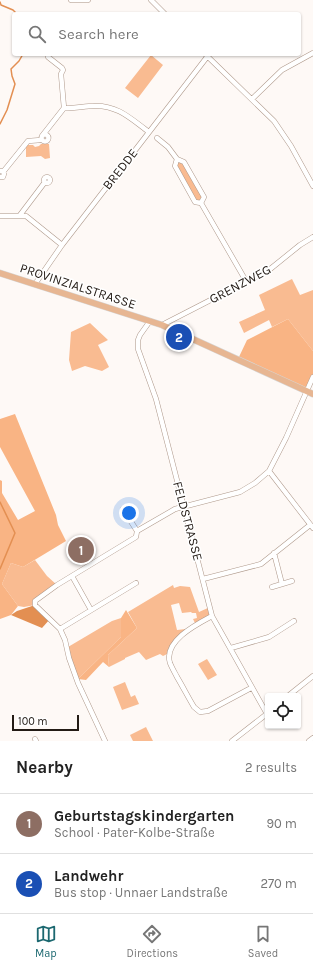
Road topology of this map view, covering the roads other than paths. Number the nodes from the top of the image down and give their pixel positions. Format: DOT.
graph roads {
  1 [pos="71,0"];
  2 [pos="88,0"];
  3 [pos="152,0"];
  4 [pos="163,12"];
  5 [pos="313,53"];
  6 [pos="48,56"];
  7 [pos="205,56"];
  8 [pos="207,56"];
  9 [pos="252,99"];
  10 [pos="64,108"];
  11 [pos="149,132"];
  12 [pos="157,138"];
  13 [pos="177,160"];
  14 [pos="2,172"];
  15 [pos="0,177"];
  16 [pos="45,182"];
  17 [pos="313,186"];
  18 [pos="201,203"];
  19 [pos="20,215"];
  20 [pos="0,216"];
  21 [pos="313,237"];
  22 [pos="62,245"];
  23 [pos="0,273"];
  24 [pos="246,282"];
  25 [pos="35,284"];
  26 [pos="150,321"];
  27 [pos="162,325"];
  28 [pos="313,377"];
  29 [pos="306,391"];
  30 [pos="313,394"];
  31 [pos="270,471"];
  32 [pos="183,506"];
  33 [pos="123,509"];
  34 [pos="312,526"];
  35 [pos="137,531"];
  36 [pos="274,553"];
  37 [pos="72,576"];
  38 [pos="203,579"];
  39 [pos="292,581"];
  40 [pos="136,583"];
  41 [pos="282,584"];
  42 [pos="272,586"];
  43 [pos="92,610"];
  44 [pos="212,616"];
  45 [pos="294,620"];
  46 [pos="60,629"];
  47 [pos="231,648"];
  48 [pos="313,676"];
  49 [pos="251,688"];
  50 [pos="292,693"];
  51 [pos="265,710"];
  52 [pos="265,715"];
  53 [pos="313,738"];
  54 [pos="105,741"];
  55 [pos="232,741"];
  56 [pos="309,741"];
  1 -- 2 [label="street"];
  3 -- 4 [label="street"];
  5 -- 9 [label="street"];
  6 -- 10 [label="street"];
  7 -- 11 [label="street, BREDDE"];
  8 -- 9 [label="street"];
  9 -- 17 [label="street"];
  10 -- 11 [label="street"];
  10 -- 14 [label="street"];
  11 -- 22 [label="street, BREDDE"];
  12 -- 13 [label="street"];
  13 -- 18 [label="street"];
  13 -- 18 [label="street"];
  14 -- 15 [label="street"];
  16 -- 19 [label="street"];
  18 -- 24 [label="street"];
  19 -- 20 [label="street"];
  19 -- 22 [label="street"];
  21 -- 24 [label="street, GRENZWEG"];
  22 -- 25 [label="street, BREDDE"];
  23 -- 25 [label="main road, PROVINZIALSTRASSE"];
  24 -- 27 [label="street, GRENZWEG"];
  25 -- 26 [label="main road, PROVINZIALSTRASSE"];
  26 -- 27 [label="main road, PROVINZIALSTRASSE"];
  26 -- 32 [label="street, FELDSTRASSE"];
  27 -- 29 [label="main road, PROVINZIALSTRASSE"];
  28 -- 29 [label="street"];
  29 -- 30 [label="main road, PROVINZIALSTRASSE"];
  29 -- 31 [label="street"];
  31 -- 32 [label="street"];
  31 -- 34 [label="street"];
  32 -- 35 [label="street"];
  32 -- 38 [label="street, FELDSTRASSE"];
  33 -- 35 [label="street"];
  34 -- 36 [label="street"];
  35 -- 37 [label="street"];
  36 -- 38 [label="street"];
  36 -- 41 [label="street"];
  37 -- 43 [label="street"];
  37 -- 46 [label="street"];
  38 -- 44 [label="street, FELDSTRASSE"];
  39 -- 41 [label="street"];
  40 -- 43 [label="street"];
  41 -- 42 [label="street"];
  43 -- 46 [label="street"];
  44 -- 47 [label="street, FELDSTRASSE"];
  44 -- 49 [label="street"];
  45 -- 47 [label="street"];
  46 -- 54 [label="street"];
  47 -- 49 [label="street, FELDSTRASSE"];
  48 -- 50 [label="street"];
  49 -- 51 [label="street, FELDSTRASSE"];
  52 -- 55 [label="street"];
  53 -- 56 [label="street"];
}
